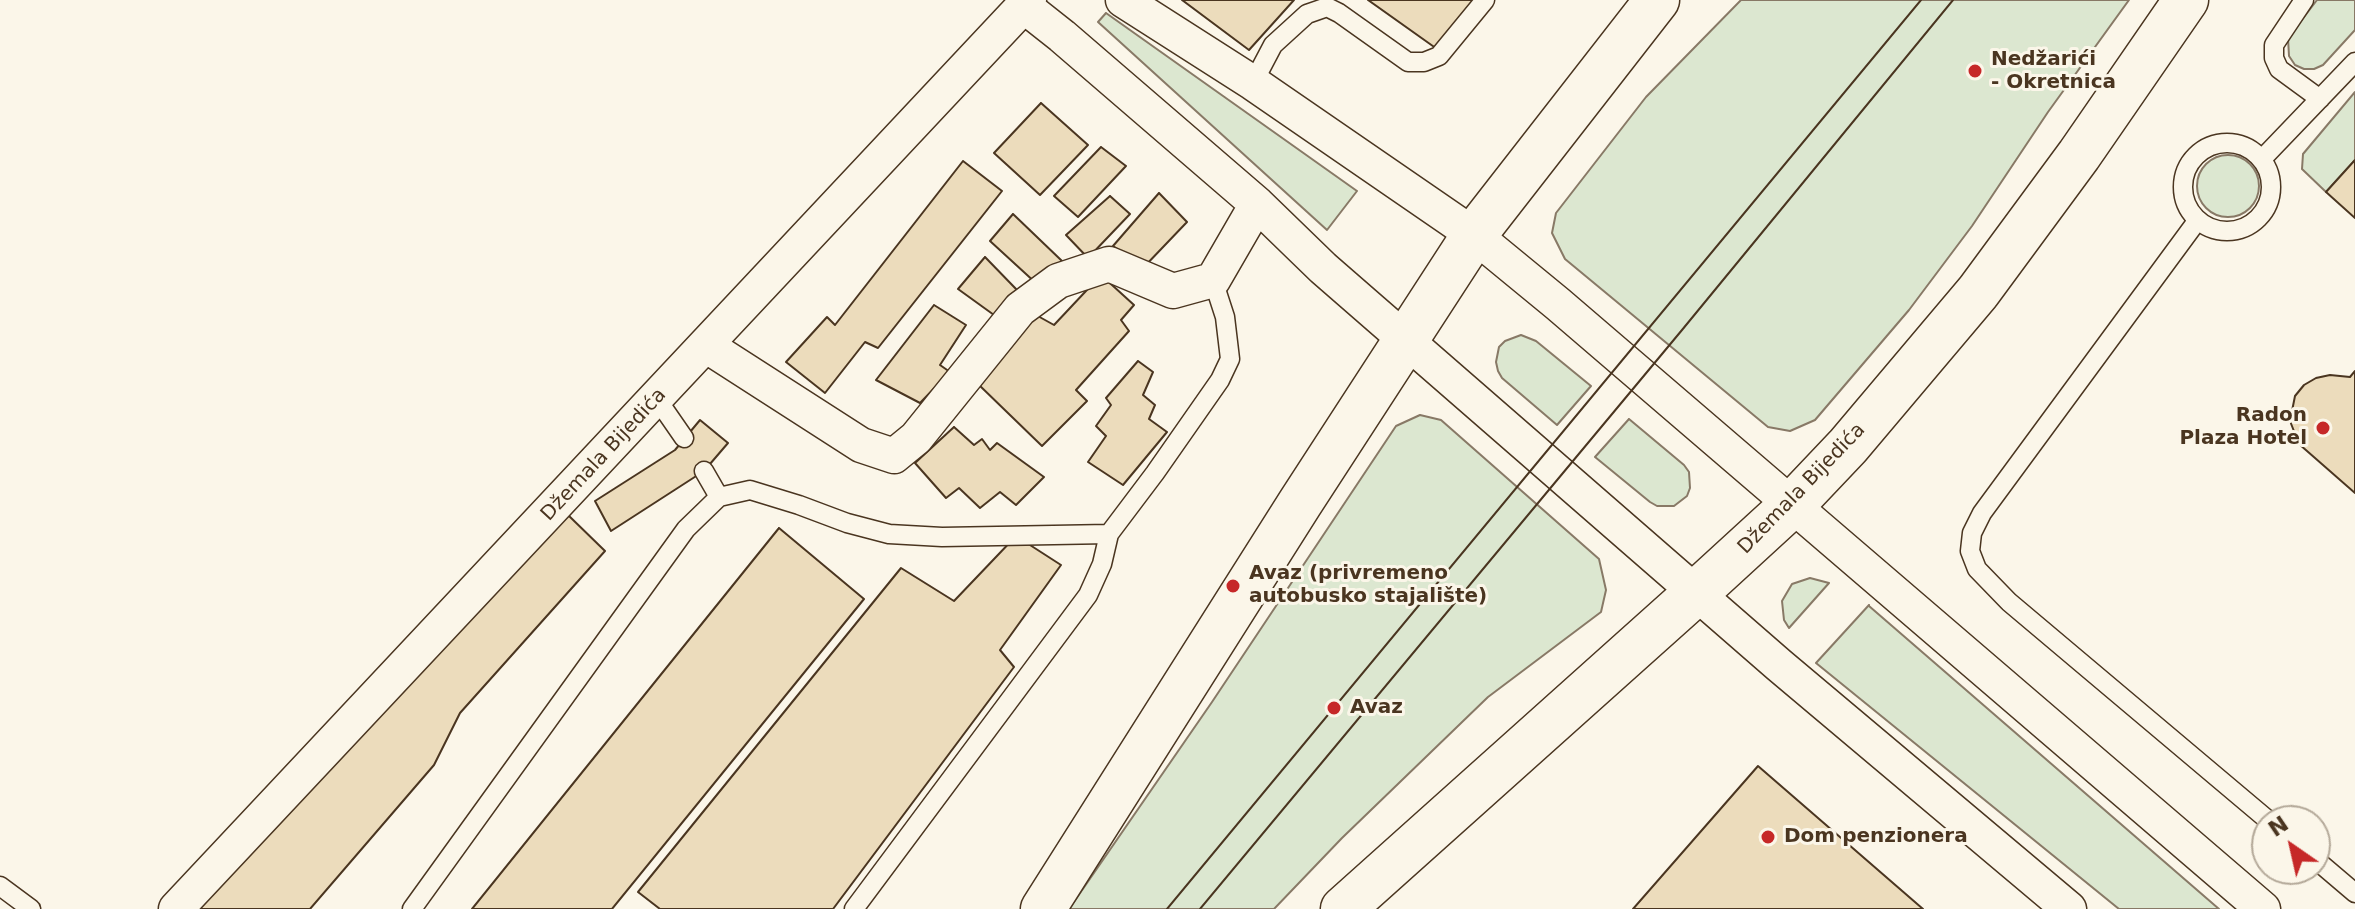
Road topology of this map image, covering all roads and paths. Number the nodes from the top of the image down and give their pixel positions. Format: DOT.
graph roads {
  1 [pos="1123,0"];
  2 [pos="1485,0"];
  3 [pos="1657,0"];
  4 [pos="2186,0"];
  5 [pos="2304,0"];
  6 [pos="1026,3"];
  7 [pos="2355,62"];
  8 [pos="1253,83"];
  9 [pos="2320,99"];
  10 [pos="2262,159"];
  11 [pos="1257,204"];
  12 [pos="2197,221"];
  13 [pos="1474,235"];
  14 [pos="1213,280"];
  15 [pos="1405,340"];
  16 [pos="707,346"];
  17 [pos="657,399"];
  18 [pos="684,438"];
  19 [pos="704,471"];
  20 [pos="719,497"];
  21 [pos="1793,504"];
  22 [pos="1109,534"];
  23 [pos="1697,592"];
  24 [pos="2251,806"];
  25 [pos="2331,873"];
  26 [pos="0,886"];
  27 [pos="2355,893"];
  28 [pos="31,909"];
  29 [pos="176,909"];
  30 [pos="412,909"];
  31 [pos="854,909"];
  32 [pos="1043,909"];
  33 [pos="1343,909"];
  34 [pos="2069,909"];
  35 [pos="2263,909"];
  1 -- 8 [label="street"];
  2 -- 8 [label="lane"];
  3 -- 13 [label="main road"];
  4 -- 21 [label="main road, Džemala Bijedića"];
  5 -- 9 [label="lane"];
  6 -- 11 [label="street"];
  6 -- 16 [label="street, Džemala Bijedića"];
  7 -- 9 [label="lane"];
  8 -- 13 [label="street"];
  9 -- 10 [label="lane"];
  10 -- 12 [label="lane"];
  10 -- 12 [label="lane"];
  11 -- 14 [label="street"];
  11 -- 15 [label="street"];
  12 -- 24 [label="lane"];
  13 -- 15 [label="main road"];
  13 -- 21 [label="street"];
  14 -- 16 [label="street"];
  14 -- 22 [label="lane"];
  15 -- 23 [label="street"];
  15 -- 32 [label="main road"];
  16 -- 17 [label="street, Džemala Bijedića"];
  17 -- 18 [label="lane"];
  17 -- 29 [label="street, Džemala Bijedića"];
  19 -- 20 [label="lane"];
  20 -- 22 [label="lane"];
  20 -- 30 [label="lane"];
  21 -- 23 [label="main road, Džemala Bijedića"];
  21 -- 35 [label="street"];
  22 -- 31 [label="lane"];
  23 -- 33 [label="main road, Džemala Bijedića"];
  23 -- 34 [label="street"];
  25 -- 27 [label="lane"];
  26 -- 28 [label="lane"];
}
